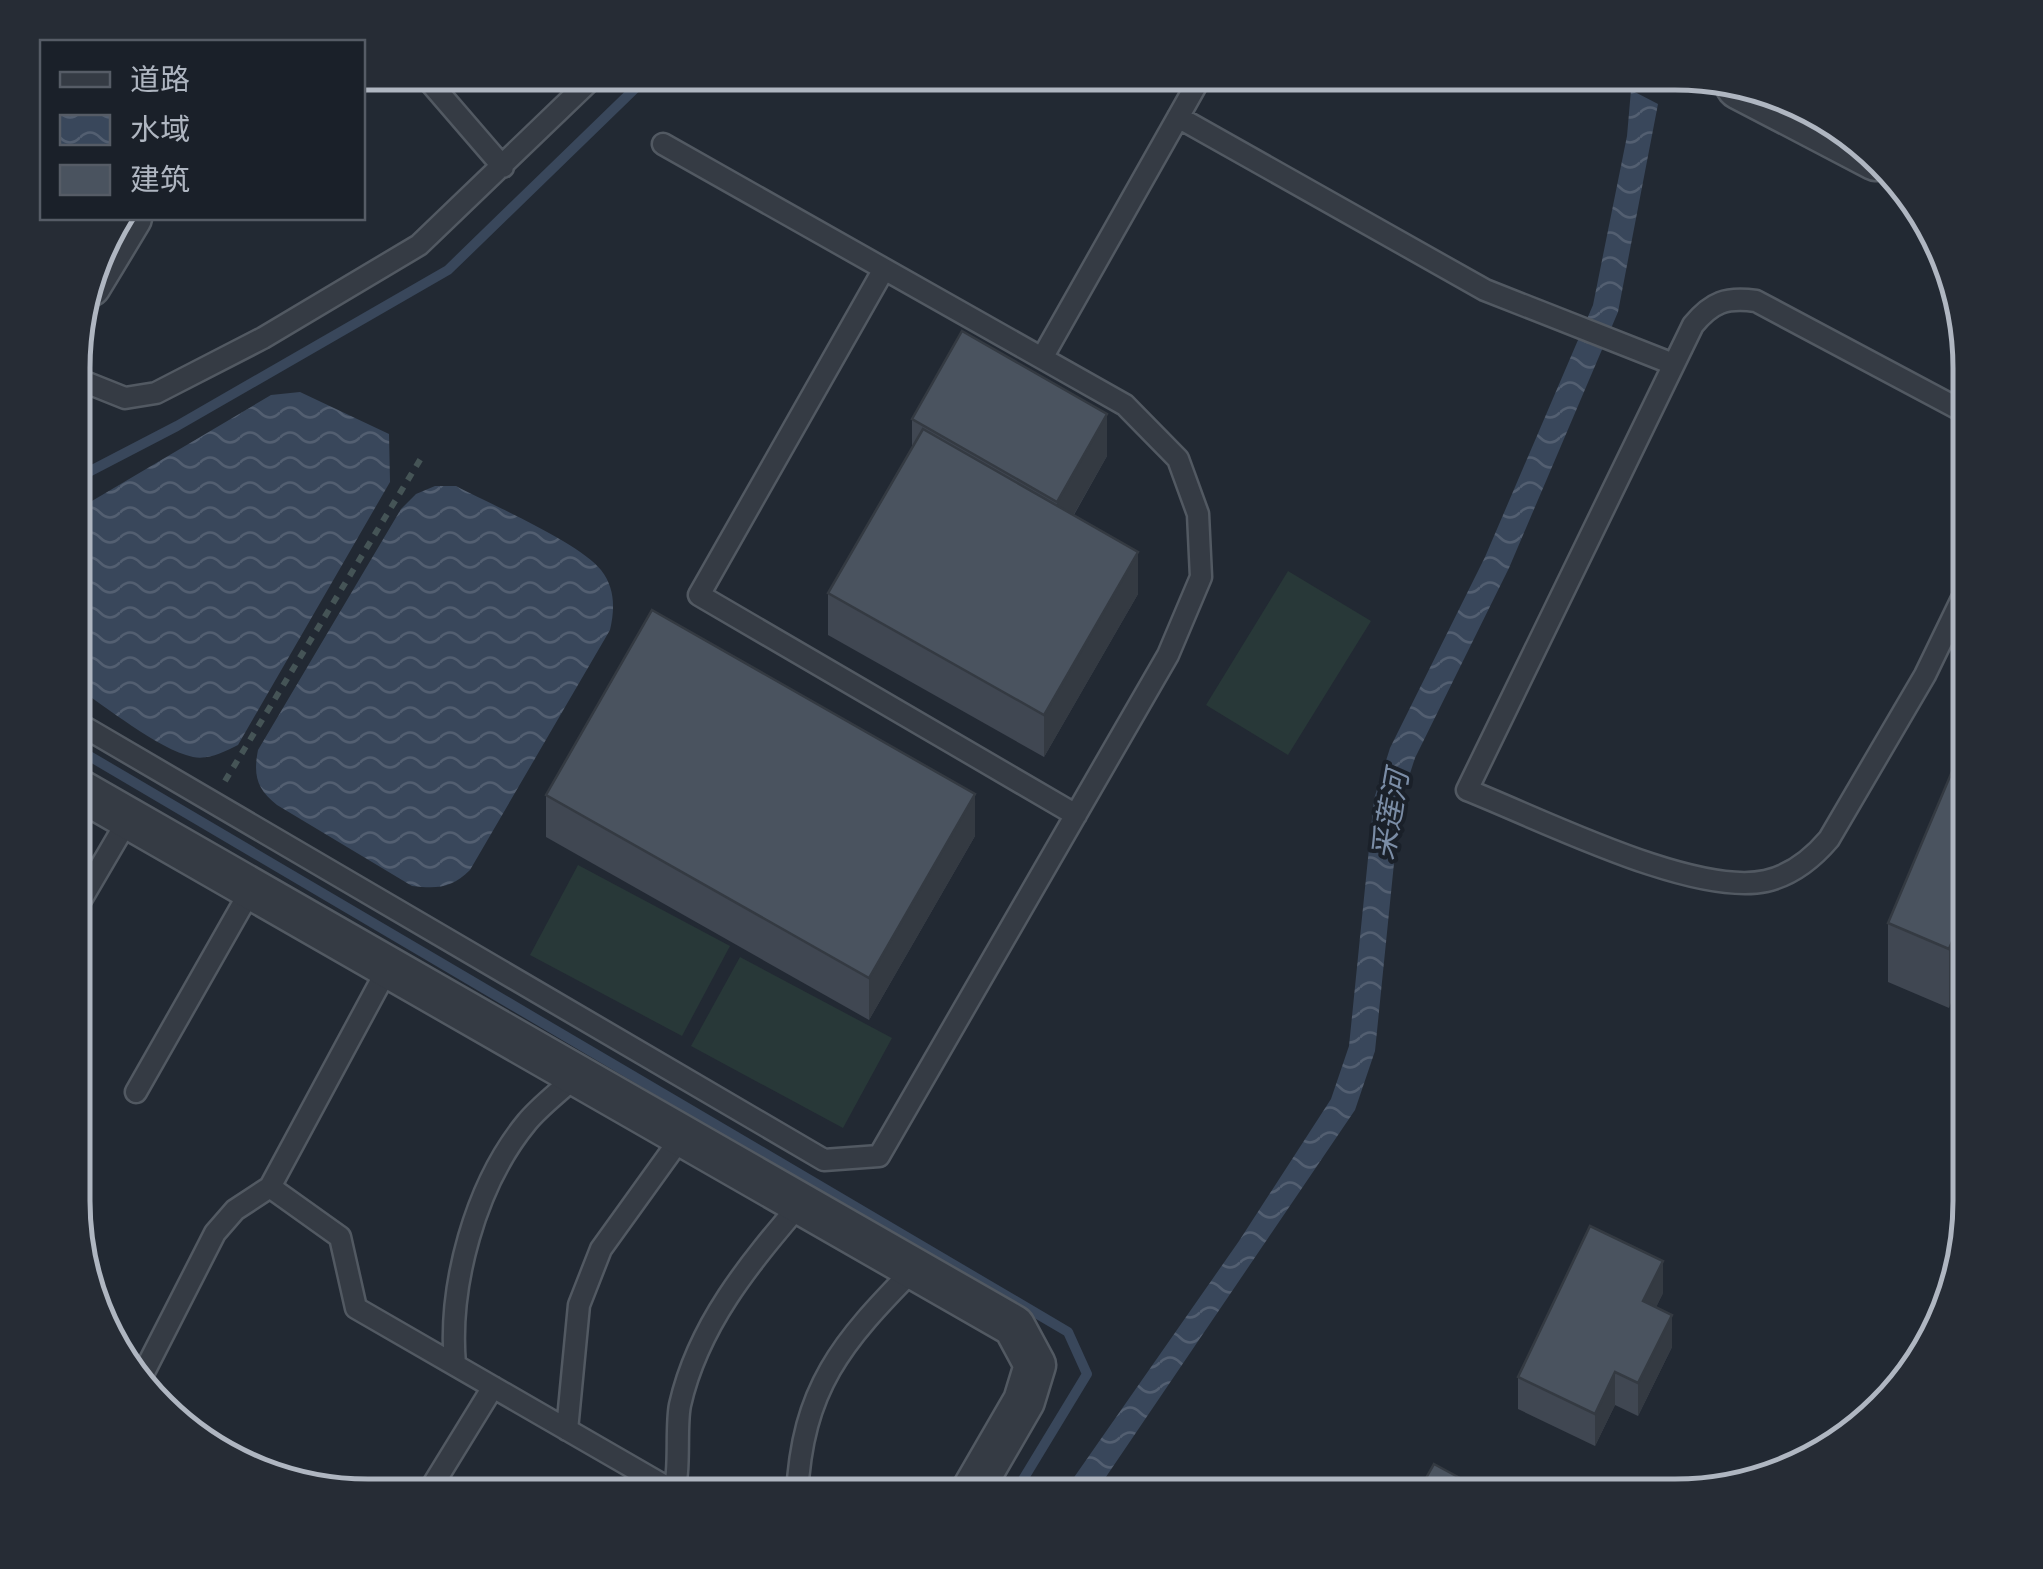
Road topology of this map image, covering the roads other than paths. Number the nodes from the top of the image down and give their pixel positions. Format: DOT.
graph roads {
  1 [pos="437,90"];
  2 [pos="580,90"];
  3 [pos="1194,91"];
  4 [pos="1178,117"];
  5 [pos="664,144"];
  6 [pos="503,167"];
  7 [pos="884,269"];
  8 [pos="1042,358"];
  9 [pos="1674,364"];
  10 [pos="90,384"];
  11 [pos="1953,407"];
  12 [pos="1953,618"];
  13 [pos="90,731"];
  14 [pos="91,797"];
  15 [pos="1076,816"];
  16 [pos="128,818"];
  17 [pos="91,883"];
  18 [pos="252,888"];
  19 [pos="389,966"];
  20 [pos="578,1074"];
  21 [pos="136,1092"];
  22 [pos="683,1135"];
  23 [pos="270,1187"];
  24 [pos="801,1203"];
  25 [pos="914,1268"];
  26 [pos="455,1365"];
  27 [pos="146,1368"];
  28 [pos="492,1387"];
  29 [pos="566,1430"];
  30 [pos="437,1478"];
  31 [pos="648,1478"];
  32 [pos="677,1478"];
  33 [pos="800,1478"];
  34 [pos="979,1478"];
  1 -- 6 [label="lane"];
  2 -- 6 [label="lane"];
  3 -- 4 [label="lane"];
  4 -- 8 [label="lane"];
  4 -- 9 [label="lane"];
  5 -- 7 [label="lane"];
  6 -- 10 [label="lane"];
  7 -- 8 [label="lane"];
  7 -- 15 [label="lane"];
  8 -- 15 [label="lane"];
  9 -- 11 [label="lane"];
  9 -- 12 [label="lane"];
  13 -- 15 [label="lane"];
  14 -- 16 [label="street"];
  16 -- 17 [label="lane"];
  16 -- 18 [label="street"];
  18 -- 19 [label="street"];
  18 -- 21 [label="lane"];
  19 -- 20 [label="street"];
  19 -- 23 [label="lane"];
  20 -- 22 [label="street"];
  20 -- 26 [label="lane"];
  22 -- 24 [label="street"];
  22 -- 29 [label="lane"];
  23 -- 26 [label="lane"];
  23 -- 27 [label="lane"];
  24 -- 25 [label="street"];
  24 -- 32 [label="lane"];
  25 -- 33 [label="lane"];
  25 -- 34 [label="street"];
  26 -- 28 [label="lane"];
  28 -- 29 [label="lane"];
  28 -- 30 [label="lane"];
  29 -- 31 [label="lane"];
}
